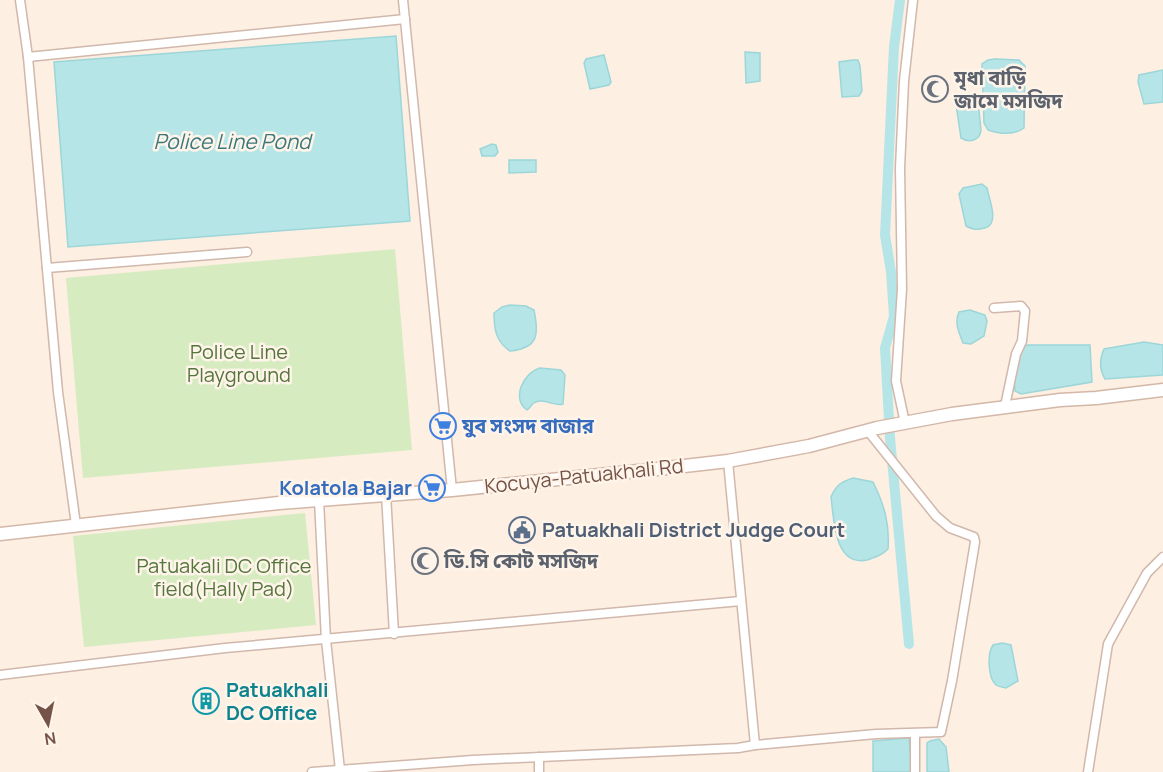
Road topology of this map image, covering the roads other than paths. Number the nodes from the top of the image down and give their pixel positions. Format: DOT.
graph roads {
  1 [pos="20,0"];
  2 [pos="403,0"];
  3 [pos="913,0"];
  4 [pos="405,19"];
  5 [pos="28,57"];
  6 [pos="247,252"];
  7 [pos="47,268"];
  8 [pos="994,308"];
  9 [pos="1163,390"];
  10 [pos="1005,406"];
  11 [pos="905,423"];
  12 [pos="873,430"];
  13 [pos="728,461"];
  14 [pos="452,490"];
  15 [pos="386,494"];
  16 [pos="319,500"];
  17 [pos="76,525"];
  18 [pos="0,534"];
  19 [pos="1163,556"];
  20 [pos="741,601"];
  21 [pos="394,634"];
  22 [pos="326,640"];
  23 [pos="0,675"];
  24 [pos="915,733"];
  25 [pos="754,745"];
  26 [pos="538,757"];
  27 [pos="340,770"];
  28 [pos="312,772"];
  29 [pos="539,772"];
  30 [pos="915,772"];
  31 [pos="1088,772"];
  1 -- 5 [label="street"];
  2 -- 4 [label="street"];
  3 -- 11 [label="street"];
  4 -- 5 [label="street"];
  4 -- 14 [label="street"];
  5 -- 7 [label="street"];
  6 -- 7 [label="street"];
  7 -- 17 [label="street"];
  8 -- 10 [label="street"];
  9 -- 10 [label="main road, Kocuya-Patuakhali Rd"];
  10 -- 11 [label="main road, Kocuya-Patuakhali Rd"];
  11 -- 12 [label="main road, Kocuya-Patuakhali Rd"];
  12 -- 13 [label="main road, Kocuya-Patuakhali Rd"];
  12 -- 24 [label="street"];
  13 -- 14 [label="main road, Kocuya-Patuakhali Rd"];
  13 -- 20 [label="street"];
  14 -- 15 [label="main road, Kocuya-Patuakhali Rd"];
  15 -- 16 [label="main road, Kocuya-Patuakhali Rd"];
  15 -- 21 [label="street"];
  16 -- 17 [label="main road, Kocuya-Patuakhali Rd"];
  16 -- 22 [label="street"];
  17 -- 18 [label="main road, Kocuya-Patuakhali Rd"];
  19 -- 31 [label="street"];
  20 -- 21 [label="street"];
  20 -- 25 [label="street"];
  21 -- 22 [label="street"];
  22 -- 23 [label="street"];
  22 -- 27 [label="street"];
  24 -- 25 [label="street"];
  24 -- 30 [label="street"];
  25 -- 26 [label="street"];
  26 -- 27 [label="street"];
  26 -- 29 [label="street"];
  27 -- 28 [label="street"];
}
